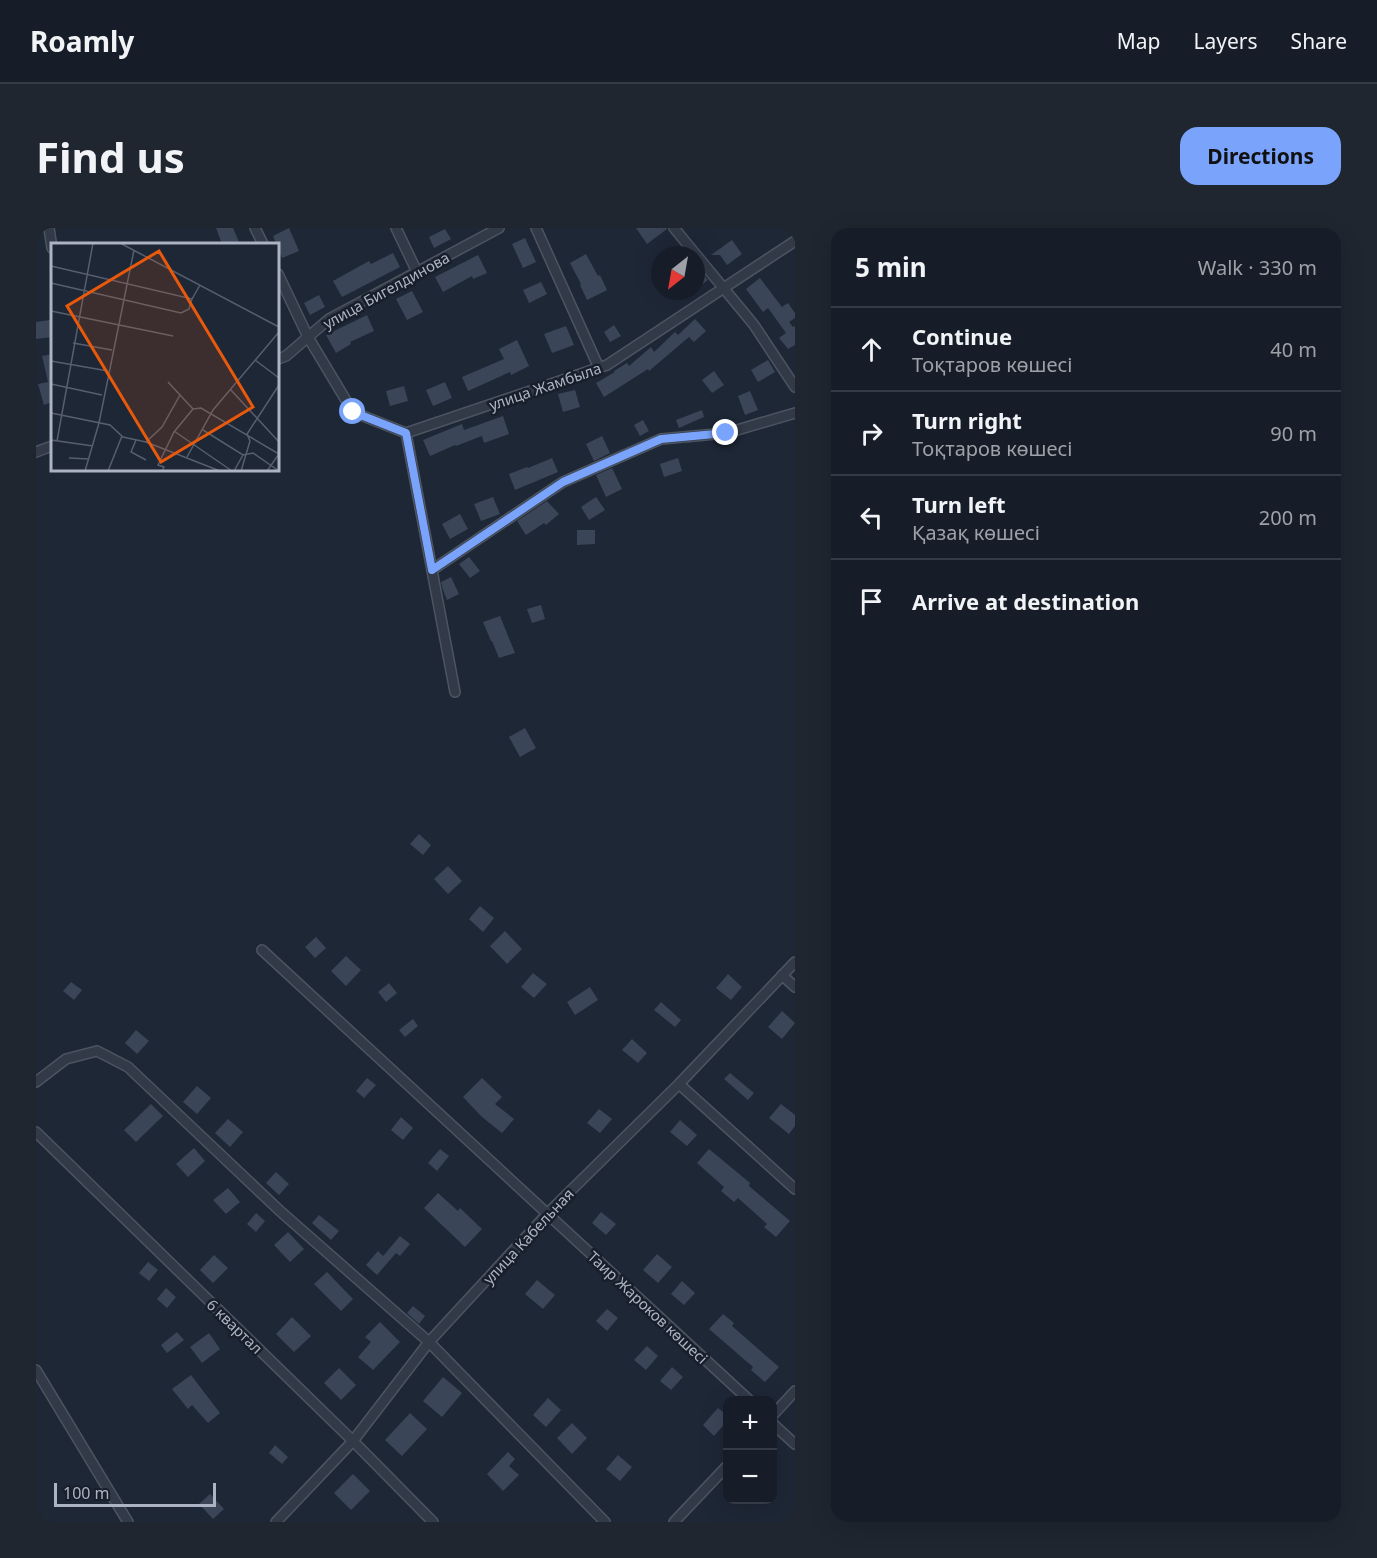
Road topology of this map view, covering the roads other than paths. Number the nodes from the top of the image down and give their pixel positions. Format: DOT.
graph roads {
  1 [pos="49,228"];
  2 [pos="255,228"];
  3 [pos="396,228"];
  4 [pos="499,228"];
  5 [pos="536,228"];
  6 [pos="675,228"];
  7 [pos="795,241"];
  8 [pos="51,243"];
  9 [pos="262,243"];
  10 [pos="417,272"];
  11 [pos="279,276"];
  12 [pos="724,288"];
  13 [pos="308,337"];
  14 [pos="279,359"];
  15 [pos="599,368"];
  16 [pos="795,387"];
  17 [pos="795,413"];
  18 [pos="406,433"];
  19 [pos="51,446"];
  20 [pos="36,452"];
  21 [pos="432,570"];
  22 [pos="455,692"];
  23 [pos="262,950"];
  24 [pos="795,962"];
  25 [pos="782,975"];
  26 [pos="795,987"];
  27 [pos="36,1082"];
  28 [pos="679,1084"];
  29 [pos="36,1132"];
  30 [pos="795,1189"];
  31 [pos="548,1213"];
  32 [pos="429,1342"];
  33 [pos="36,1370"];
  34 [pos="795,1391"];
  35 [pos="743,1396"];
  36 [pos="777,1411"];
  37 [pos="777,1428"];
  38 [pos="353,1441"];
  39 [pos="795,1444"];
  40 [pos="723,1470"];
  41 [pos="128,1522"];
  42 [pos="276,1522"];
  43 [pos="433,1522"];
  44 [pos="605,1522"];
  45 [pos="674,1522"];
  1 -- 8 [label="street"];
  2 -- 9 [label="street"];
  3 -- 10 [label="street"];
  4 -- 10 [label="street, улица Бигелдинова"];
  5 -- 15 [label="street"];
  6 -- 12 [label="street"];
  7 -- 12 [label="street, улица Жамбыла"];
  10 -- 13 [label="street, улица Бигелдинова"];
  11 -- 13 [label="street"];
  12 -- 15 [label="street, улица Жамбыла"];
  12 -- 16 [label="street"];
  13 -- 14 [label="street, улица Бигелдинова"];
  13 -- 18 [label="street"];
  15 -- 18 [label="street, улица Жамбыла"];
  17 -- 21 [label="street"];
  18 -- 21 [label="street"];
  19 -- 20 [label="street"];
  21 -- 22 [label="street"];
  23 -- 31 [label="street, Таир Жароков көшесі"];
  24 -- 25 [label="street, улица Кабельная"];
  25 -- 26 [label="street"];
  25 -- 28 [label="street, улица Кабельная"];
  27 -- 32 [label="street"];
  28 -- 30 [label="street"];
  28 -- 31 [label="street, улица Кабельная"];
  29 -- 38 [label="street, 6 квартал"];
  31 -- 32 [label="street, улица Кабельная"];
  31 -- 35 [label="street, Таир Жароков көшесі"];
  32 -- 38 [label="street, улица Кабельная"];
  32 -- 44 [label="street"];
  33 -- 41 [label="street"];
  34 -- 36 [label="street"];
  37 -- 39 [label="street"];
  38 -- 42 [label="street, улица Кабельная"];
  38 -- 43 [label="street, 6 квартал"];
  40 -- 45 [label="street"];
}
